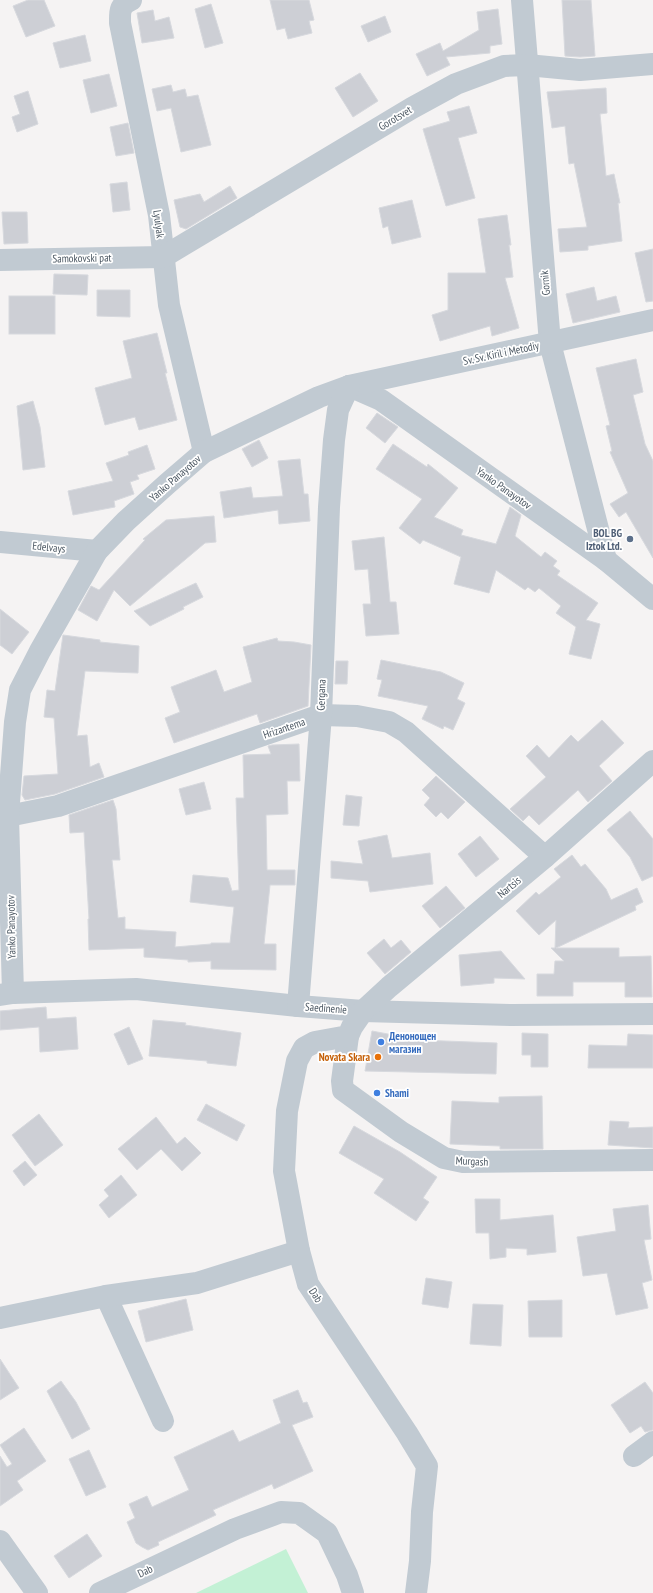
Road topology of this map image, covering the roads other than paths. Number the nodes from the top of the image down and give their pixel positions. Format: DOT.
graph roads {
  1 [pos="131,0"];
  2 [pos="522,0"];
  3 [pos="653,64"];
  4 [pos="527,65"];
  5 [pos="163,257"];
  6 [pos="0,260"];
  7 [pos="653,320"];
  8 [pos="550,343"];
  9 [pos="349,386"];
  10 [pos="204,452"];
  11 [pos="0,542"];
  12 [pos="97,552"];
  13 [pos="606,560"];
  14 [pos="653,599"];
  15 [pos="321,715"];
  16 [pos="7,720"];
  17 [pos="653,761"];
  18 [pos="8,816"];
  19 [pos="545,857"];
  20 [pos="6,994"];
  21 [pos="298,1006"];
  22 [pos="363,1011"];
  23 [pos="653,1014"];
  24 [pos="348,1036"];
  25 [pos="653,1160"];
  26 [pos="299,1251"];
  27 [pos="106,1296"];
  28 [pos="0,1318"];
  29 [pos="163,1421"];
  30 [pos="653,1442"];
  31 [pos="634,1456"];
  32 [pos="0,1541"];
  33 [pos="37,1593"];
  34 [pos="100,1593"];
  35 [pos="353,1593"];
  36 [pos="416,1593"];
  1 -- 5 [label="street, Lyulyak"];
  2 -- 4 [label="street, Gornik"];
  3 -- 4 [label="street, Gorotsvet"];
  4 -- 5 [label="street, Gorotsvet"];
  4 -- 8 [label="street, Gornik"];
  5 -- 6 [label="street, Samokovski pat"];
  5 -- 10 [label="street, Lyulyak"];
  7 -- 8 [label="street, Sv. Sv. Kiril i Metodiy"];
  8 -- 9 [label="street, Sv. Sv. Kiril i Metodiy"];
  8 -- 13 [label="street, Gornik"];
  9 -- 10 [label="street, Yanko Panayotov"];
  9 -- 13 [label="street, Yanko Panayotov"];
  9 -- 15 [label="street, Gergana"];
  10 -- 12 [label="street, Yanko Panayotov"];
  11 -- 12 [label="street, Edelvays"];
  12 -- 16 [label="street, Yanko Panayotov"];
  13 -- 14 [label="street, Yanko Panayotov"];
  15 -- 18 [label="street, Hrizantema"];
  15 -- 19 [label="street, Hrizantema"];
  15 -- 21 [label="street, Gergana"];
  16 -- 18 [label="street, Yanko Panayotov"];
  17 -- 19 [label="street, Nartsis"];
  18 -- 20 [label="street, Yanko Panayotov"];
  19 -- 22 [label="street, Nartsis"];
  20 -- 21 [label="street, Saedinenie"];
  21 -- 22 [label="street, Saedinenie"];
  22 -- 23 [label="street, Saedinenie"];
  22 -- 24 [label="street"];
  24 -- 25 [label="street, Murgash"];
  24 -- 26 [label="street, Dab"];
  26 -- 27 [label="street"];
  26 -- 36 [label="street, Dab"];
  27 -- 28 [label="street"];
  27 -- 29 [label="street"];
  30 -- 31 [label="street"];
  32 -- 33 [label="street"];
  34 -- 35 [label="street, Dab"];
}
